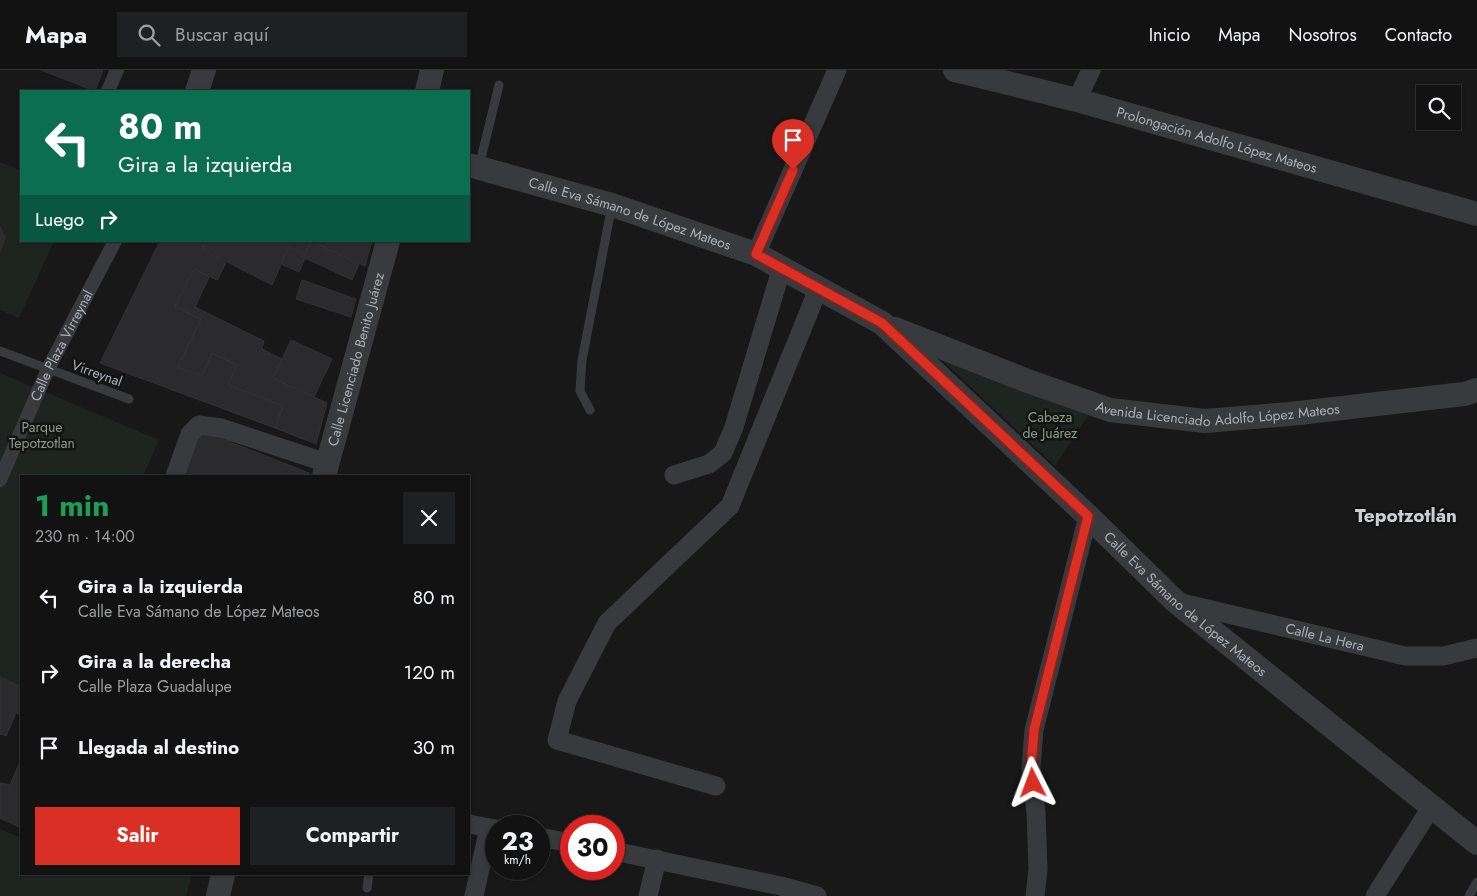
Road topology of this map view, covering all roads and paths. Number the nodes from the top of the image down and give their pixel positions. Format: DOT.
graph roads {
  1 [pos="117,70"];
  2 [pos="204,70"];
  3 [pos="432,70"];
  4 [pos="837,70"];
  5 [pos="956,70"];
  6 [pos="1091,70"];
  7 [pos="499,85"];
  8 [pos="108,90"];
  9 [pos="197,90"];
  10 [pos="427,90"];
  11 [pos="1077,100"];
  12 [pos="474,167"];
  13 [pos="612,205"];
  14 [pos="1477,214"];
  15 [pos="114,242"];
  16 [pos="388,242"];
  17 [pos="756,254"];
  18 [pos="782,267"];
  19 [pos="819,287"];
  20 [pos="882,323"];
  21 [pos="0,352"];
  22 [pos="48,369"];
  23 [pos="1477,390"];
  24 [pos="128,399"];
  25 [pos="590,410"];
  26 [pos="325,470"];
  27 [pos="175,475"];
  28 [pos="674,475"];
  29 [pos="0,480"];
  30 [pos="1088,516"];
  31 [pos="1175,601"];
  32 [pos="1477,648"];
  33 [pos="716,786"];
  34 [pos="1432,806"];
  35 [pos="470,824"];
  36 [pos="485,827"];
  37 [pos="1477,843"];
  38 [pos="625,853"];
  39 [pos="485,857"];
  40 [pos="657,859"];
  41 [pos="223,875"];
  42 [pos="369,875"];
  43 [pos="1477,882"];
  44 [pos="367,888"];
  45 [pos="780,891"];
  46 [pos="218,896"];
  47 [pos="474,896"];
  48 [pos="648,896"];
  49 [pos="817,896"];
  50 [pos="1035,896"];
  51 [pos="1375,896"];
  52 [pos="1469,896"];
  1 -- 8 [label="street"];
  2 -- 9 [label="street"];
  3 -- 10 [label="street"];
  4 -- 17 [label="street"];
  5 -- 11 [label="street, Prolongación Adolfo López Mateos"];
  6 -- 11 [label="street"];
  7 -- 12 [label="lane"];
  11 -- 14 [label="street, Prolongación Adolfo López Mateos"];
  12 -- 13 [label="street, Calle Eva Sámano de López Mateos"];
  13 -- 17 [label="street, Calle Eva Sámano de López Mateos"];
  13 -- 25 [label="lane"];
  15 -- 22 [label="street, Calle Plaza Virreynal"];
  16 -- 26 [label="street, Calle Licenciado Benito Juárez"];
  17 -- 18 [label="street, Calle Eva Sámano de López Mateos"];
  18 -- 19 [label="street, Calle Eva Sámano de López Mateos"];
  18 -- 28 [label="street"];
  19 -- 20 [label="street, Calle Eva Sámano de López Mateos"];
  19 -- 33 [label="street"];
  20 -- 23 [label="street, Avenida Licenciado Adolfo López Mateos"];
  20 -- 30 [label="street, Calle Eva Sámano de López Mateos"];
  21 -- 22 [label="lane, Virreynal"];
  22 -- 24 [label="lane, Virreynal"];
  22 -- 29 [label="street, Calle Plaza Virreynal"];
  26 -- 27 [label="street"];
  30 -- 31 [label="street, Calle Eva Sámano de López Mateos"];
  30 -- 50 [label="street"];
  31 -- 32 [label="street, Calle La Hera"];
  31 -- 34 [label="street, Calle Eva Sámano de López Mateos"];
  34 -- 37 [label="street, Calle Eva Sámano de López Mateos"];
  34 -- 51 [label="street"];
  35 -- 36 [label="street"];
  38 -- 40 [label="street"];
  39 -- 47 [label="street"];
  40 -- 45 [label="street"];
  40 -- 48 [label="street"];
  41 -- 46 [label="street"];
  42 -- 44 [label="lane"];
  43 -- 52 [label="lane"];
  45 -- 49 [label="street"];
}
